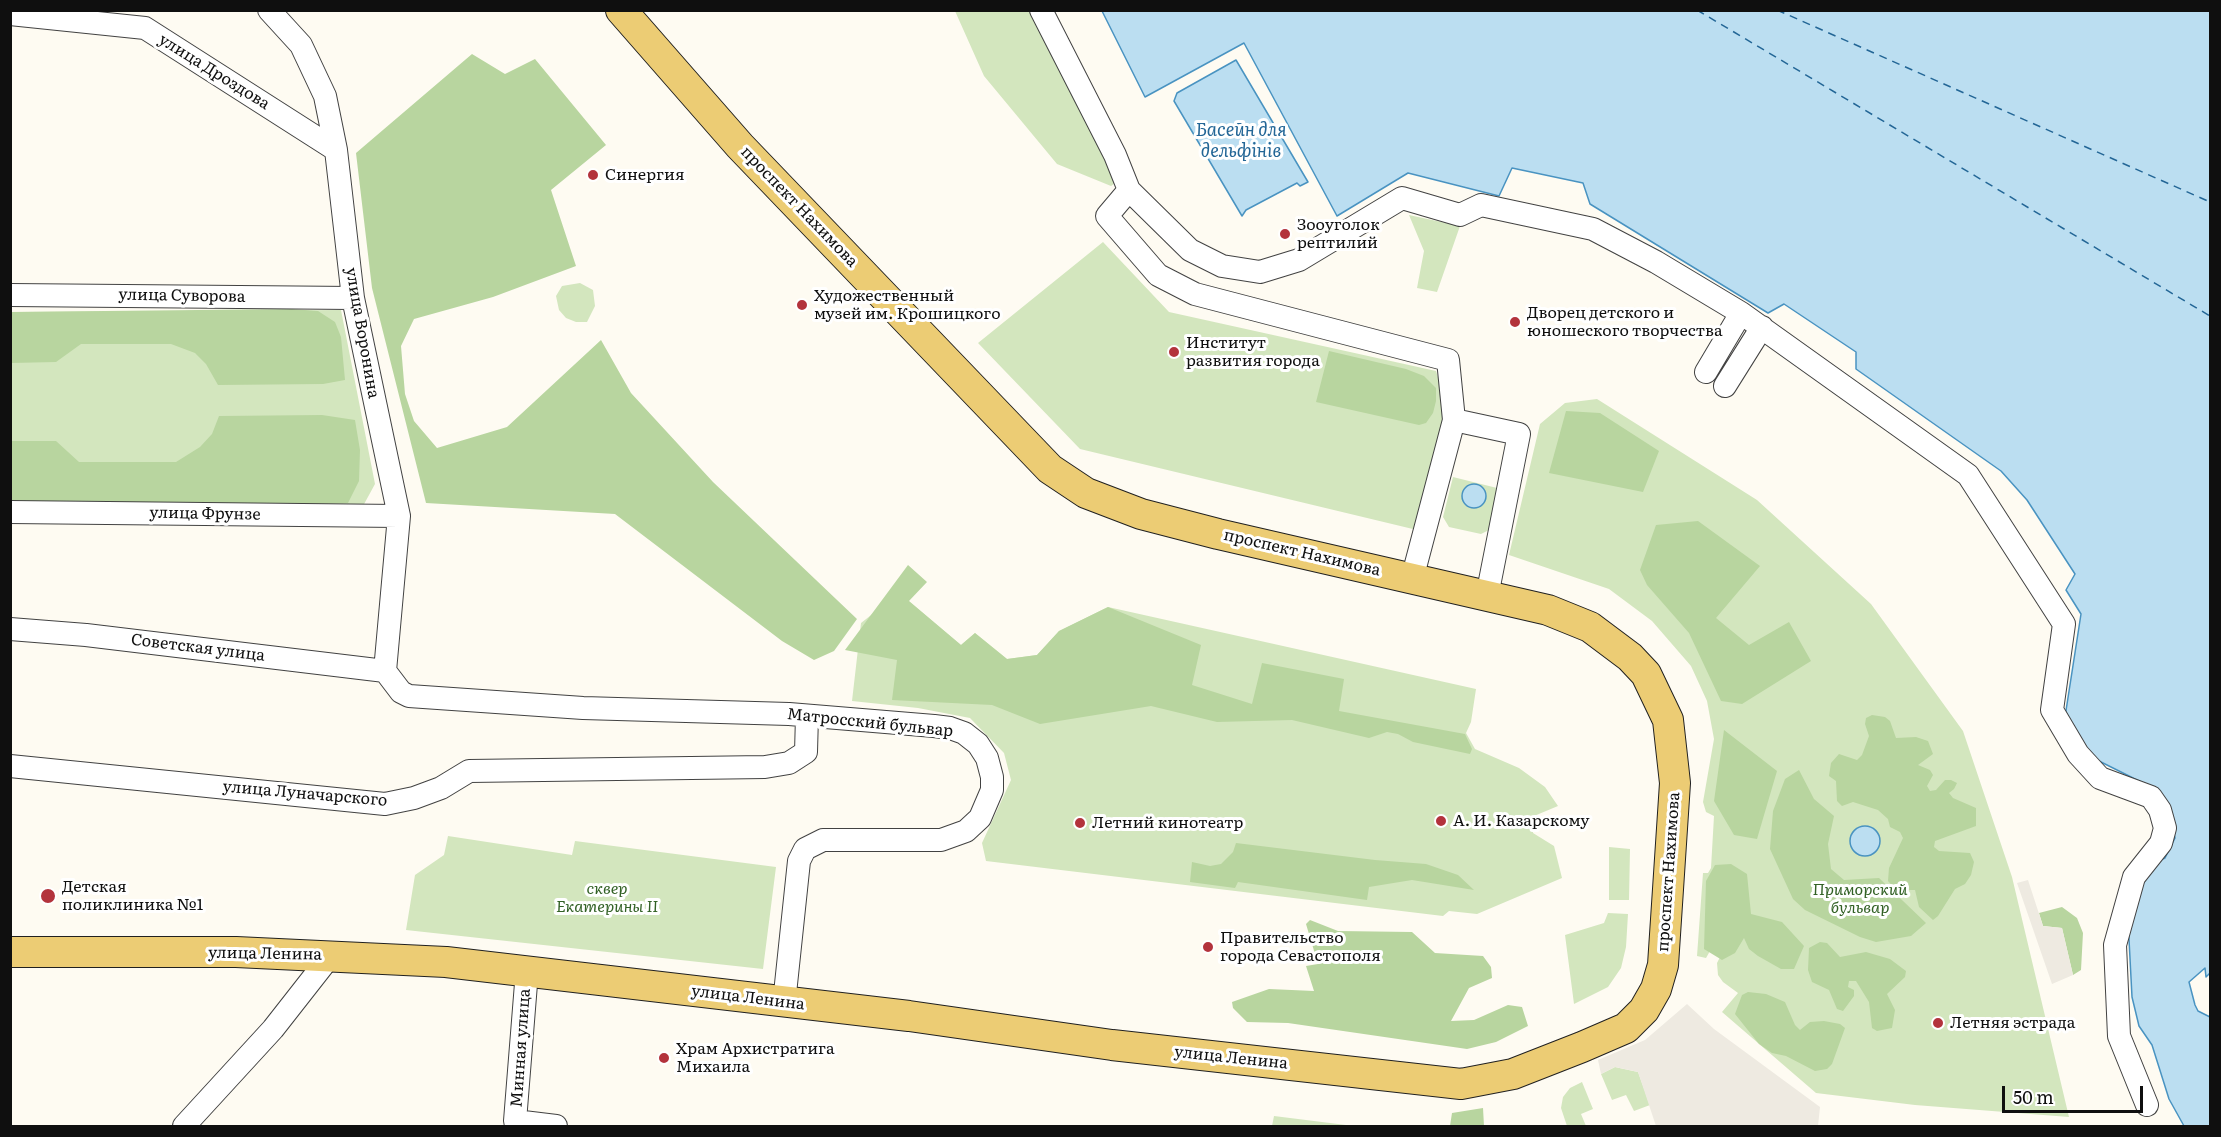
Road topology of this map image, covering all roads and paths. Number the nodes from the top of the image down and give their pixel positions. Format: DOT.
graph roads {
  1 [pos="269,10"];
  2 [pos="621,10"];
  3 [pos="1041,10"];
  4 [pos="10,14"];
  5 [pos="336,150"];
  6 [pos="1129,190"];
  7 [pos="10,295"];
  8 [pos="352,298"];
  9 [pos="1741,313"];
  10 [pos="1762,327"];
  11 [pos="1706,372"];
  12 [pos="1725,386"];
  13 [pos="1454,420"];
  14 [pos="10,512"];
  15 [pos="399,516"];
  16 [pos="1412,579"];
  17 [pos="1486,596"];
  18 [pos="10,629"];
  19 [pos="385,671"];
  20 [pos="807,716"];
  21 [pos="10,766"];
  22 [pos="10,952"];
  23 [pos="331,955"];
  24 [pos="527,971"];
  25 [pos="784,1003"];
  26 [pos="1483,1081"];
  27 [pos="2146,1105"];
  28 [pos="184,1126"];
  29 [pos="556,1126"];
  1 -- 5 [label="street, улица Воронина"];
  2 -- 16 [label="main road, проспект Нахимова"];
  3 -- 6 [label="street"];
  4 -- 5 [label="street, улица Дроздова"];
  5 -- 8 [label="street, улица Воронина"];
  6 -- 9 [label="street"];
  6 -- 13 [label="street"];
  7 -- 8 [label="street, улица Суворова"];
  8 -- 15 [label="street, улица Воронина"];
  9 -- 10 [label="street"];
  9 -- 11 [label="street"];
  10 -- 12 [label="street"];
  10 -- 27 [label="street"];
  13 -- 16 [label="street"];
  13 -- 17 [label="street"];
  14 -- 15 [label="street, улица Фрунзе"];
  15 -- 19 [label="street, улица Воронина"];
  16 -- 17 [label="main road, проспект Нахимова"];
  17 -- 26 [label="main road, проспект Нахимова"];
  18 -- 19 [label="street, Советская улица"];
  19 -- 20 [label="street, Матросский бульвар"];
  20 -- 21 [label="street, улица Луначарского"];
  20 -- 25 [label="street, Матросский бульвар"];
  22 -- 23 [label="main road, улица Ленина"];
  23 -- 24 [label="main road, улица Ленина"];
  23 -- 28 [label="street"];
  24 -- 25 [label="main road, улица Ленина"];
  24 -- 29 [label="street, Минная улица"];
  25 -- 26 [label="main road, улица Ленина"];
}
